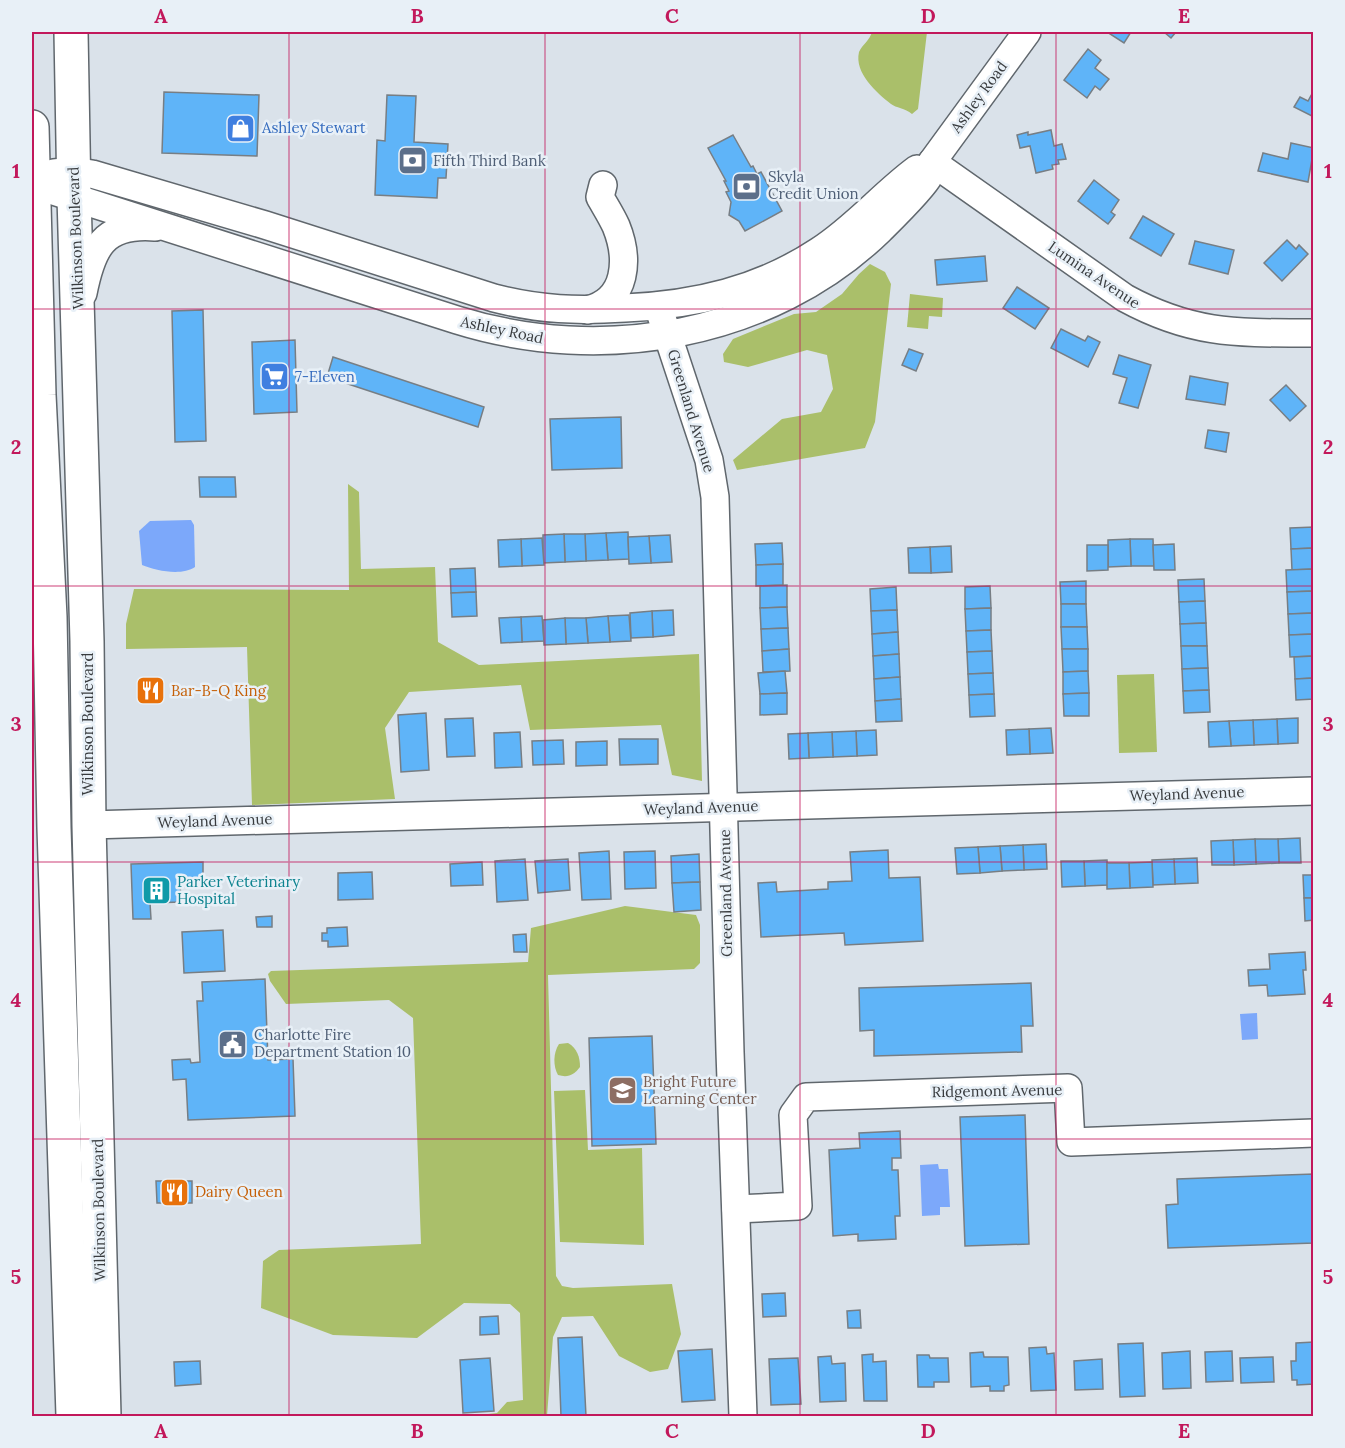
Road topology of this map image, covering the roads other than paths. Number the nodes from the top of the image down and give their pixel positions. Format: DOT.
graph roads {
  1 [pos="71,32"];
  2 [pos="1027,32"];
  3 [pos="32,128"];
  4 [pos="932,162"];
  5 [pos="32,180"];
  6 [pos="74,184"];
  7 [pos="603,185"];
  8 [pos="180,232"];
  9 [pos="78,303"];
  10 [pos="658,306"];
  11 [pos="585,310"];
  12 [pos="1314,333"];
  13 [pos="669,335"];
  14 [pos="50,617"];
  15 [pos="1314,791"];
  16 [pos="724,807"];
  17 [pos="89,825"];
  18 [pos="54,828"];
  19 [pos="94,1014"];
  20 [pos="1314,1133"];
  21 [pos="736,1209"];
  22 [pos="73,1416"];
  23 [pos="104,1416"];
  24 [pos="743,1416"];
  1 -- 6 [label="main road, Wilkinson Boulevard"];
  2 -- 4 [label="street, Ashley Road"];
  3 -- 5 [label="main road"];
  4 -- 10 [label="street, Ashley Road"];
  4 -- 12 [label="street, Lumina Avenue"];
  4 -- 13 [label="street, Ashley Road"];
  5 -- 6 [label="street, Ashley Road"];
  5 -- 14 [label="main road"];
  6 -- 8 [label="street, Ashley Road"];
  6 -- 9 [label="main road, Wilkinson Boulevard"];
  6 -- 11 [label="street, Ashley Road"];
  7 -- 11 [label="street"];
  8 -- 9 [label="street"];
  8 -- 13 [label="street, Ashley Road"];
  9 -- 17 [label="main road, Wilkinson Boulevard"];
  10 -- 11 [label="street, Ashley Road"];
  10 -- 13 [label="street, Greenland Avenue"];
  13 -- 16 [label="street, Greenland Avenue"];
  14 -- 17 [label="main road"];
  14 -- 18 [label="main road"];
  15 -- 16 [label="street, Weyland Avenue"];
  16 -- 17 [label="street, Weyland Avenue"];
  16 -- 21 [label="street, Greenland Avenue"];
  17 -- 19 [label="main road, Wilkinson Boulevard"];
  18 -- 19 [label="main road"];
  18 -- 22 [label="main road"];
  19 -- 23 [label="main road, Wilkinson Boulevard"];
  20 -- 21 [label="street, Ridgemont Avenue"];
  21 -- 24 [label="street, Greenland Avenue"];
}
